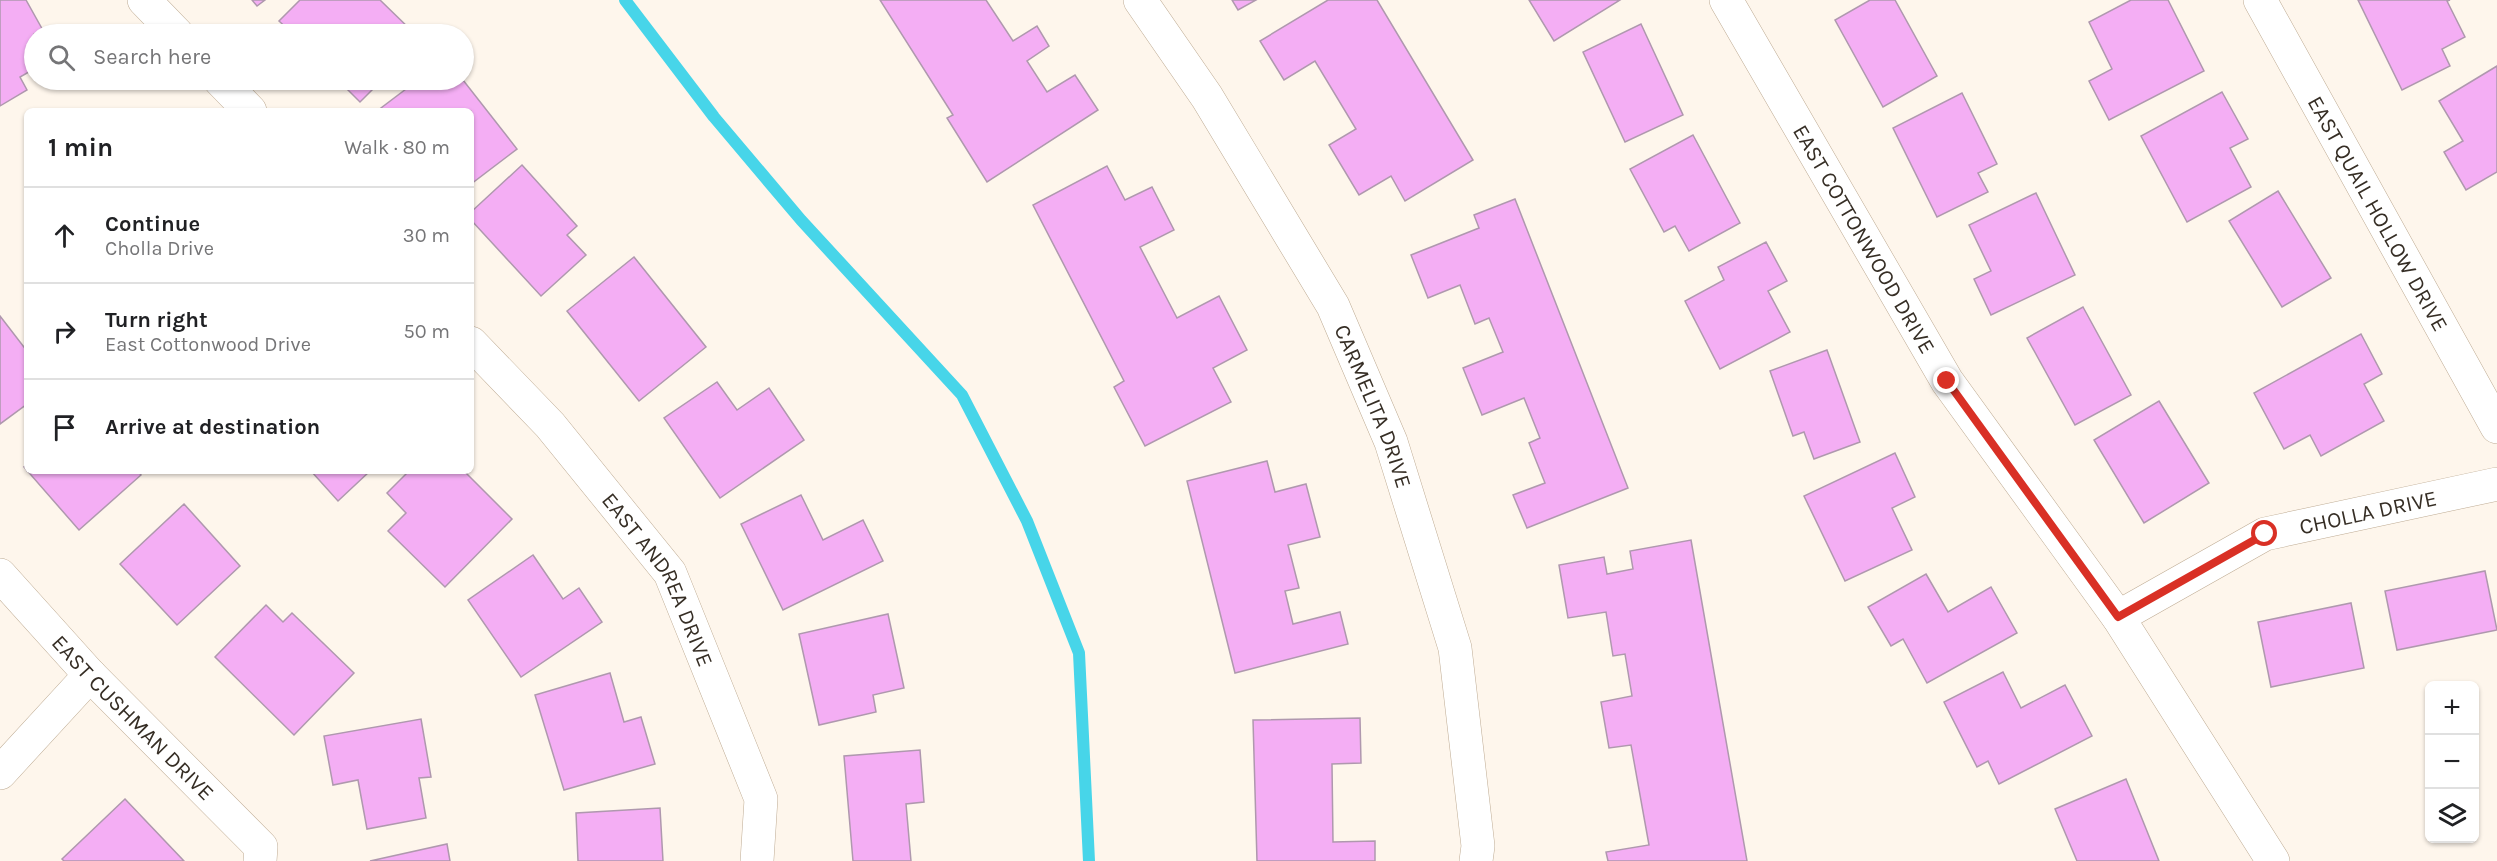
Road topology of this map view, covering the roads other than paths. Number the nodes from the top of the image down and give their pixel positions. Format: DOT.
graph roads {
  1 [pos="144,0"];
  2 [pos="1140,0"];
  3 [pos="1726,0"];
  4 [pos="2260,0"];
  5 [pos="167,24"];
  6 [pos="230,90"];
  7 [pos="247,108"];
  8 [pos="474,346"];
  9 [pos="2497,427"];
  10 [pos="2497,484"];
  11 [pos="0,575"];
  12 [pos="2118,617"];
  13 [pos="90,675"];
  14 [pos="0,773"];
  15 [pos="260,861"];
  16 [pos="757,861"];
  17 [pos="1476,861"];
  18 [pos="2273,861"];
  1 -- 5 [label="street"];
  2 -- 17 [label="street, CARMELITA DRIVE"];
  3 -- 12 [label="street, EAST COTTONWOOD DRIVE"];
  4 -- 9 [label="street, EAST QUAIL HOLLOW DRIVE"];
  6 -- 7 [label="street"];
  8 -- 16 [label="street, EAST ANDREA DRIVE"];
  10 -- 12 [label="street, CHOLLA DRIVE"];
  11 -- 13 [label="street, EAST CUSHMAN DRIVE"];
  12 -- 18 [label="street, EAST COTTONWOOD DRIVE"];
  13 -- 14 [label="street"];
  13 -- 15 [label="street, EAST CUSHMAN DRIVE"];
}
